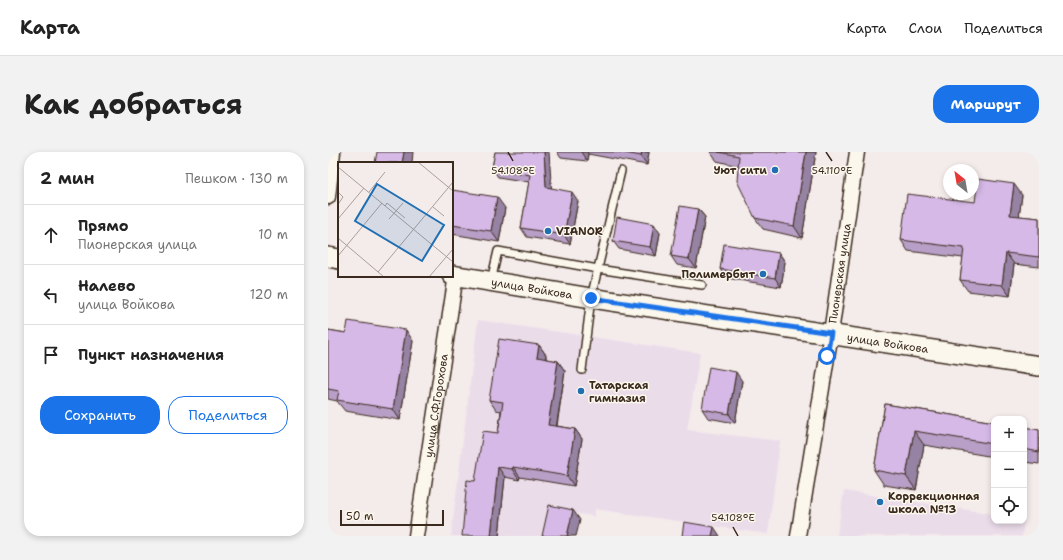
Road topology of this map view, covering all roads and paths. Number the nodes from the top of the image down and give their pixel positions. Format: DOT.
graph roads {
  1 [pos="333,152"];
  2 [pos="857,152"];
  3 [pos="621,171"];
  4 [pos="328,197"];
  5 [pos="328,257"];
  6 [pos="338,259"];
  7 [pos="598,269"];
  8 [pos="454,275"];
  9 [pos="491,281"];
  10 [pos="702,285"];
  11 [pos="591,298"];
  12 [pos="831,333"];
  13 [pos="1039,366"];
  14 [pos="582,370"];
  15 [pos="416,536"];
  16 [pos="798,536"];
  1 -- 4 [label="street"];
  2 -- 12 [label="street, Пионерская улица"];
  3 -- 7 [label="lane"];
  5 -- 6 [label="main road"];
  7 -- 9 [label="lane"];
  7 -- 10 [label="lane"];
  7 -- 11 [label="lane"];
  8 -- 9 [label="main road, улица Войкова"];
  8 -- 15 [label="street, улица С.Ф.Горохова"];
  9 -- 11 [label="main road, улица Войкова"];
  11 -- 12 [label="main road, улица Войкова"];
  11 -- 14 [label="lane"];
  12 -- 13 [label="main road, улица Войкова"];
  12 -- 16 [label="street, Пионерская улица"];
}
